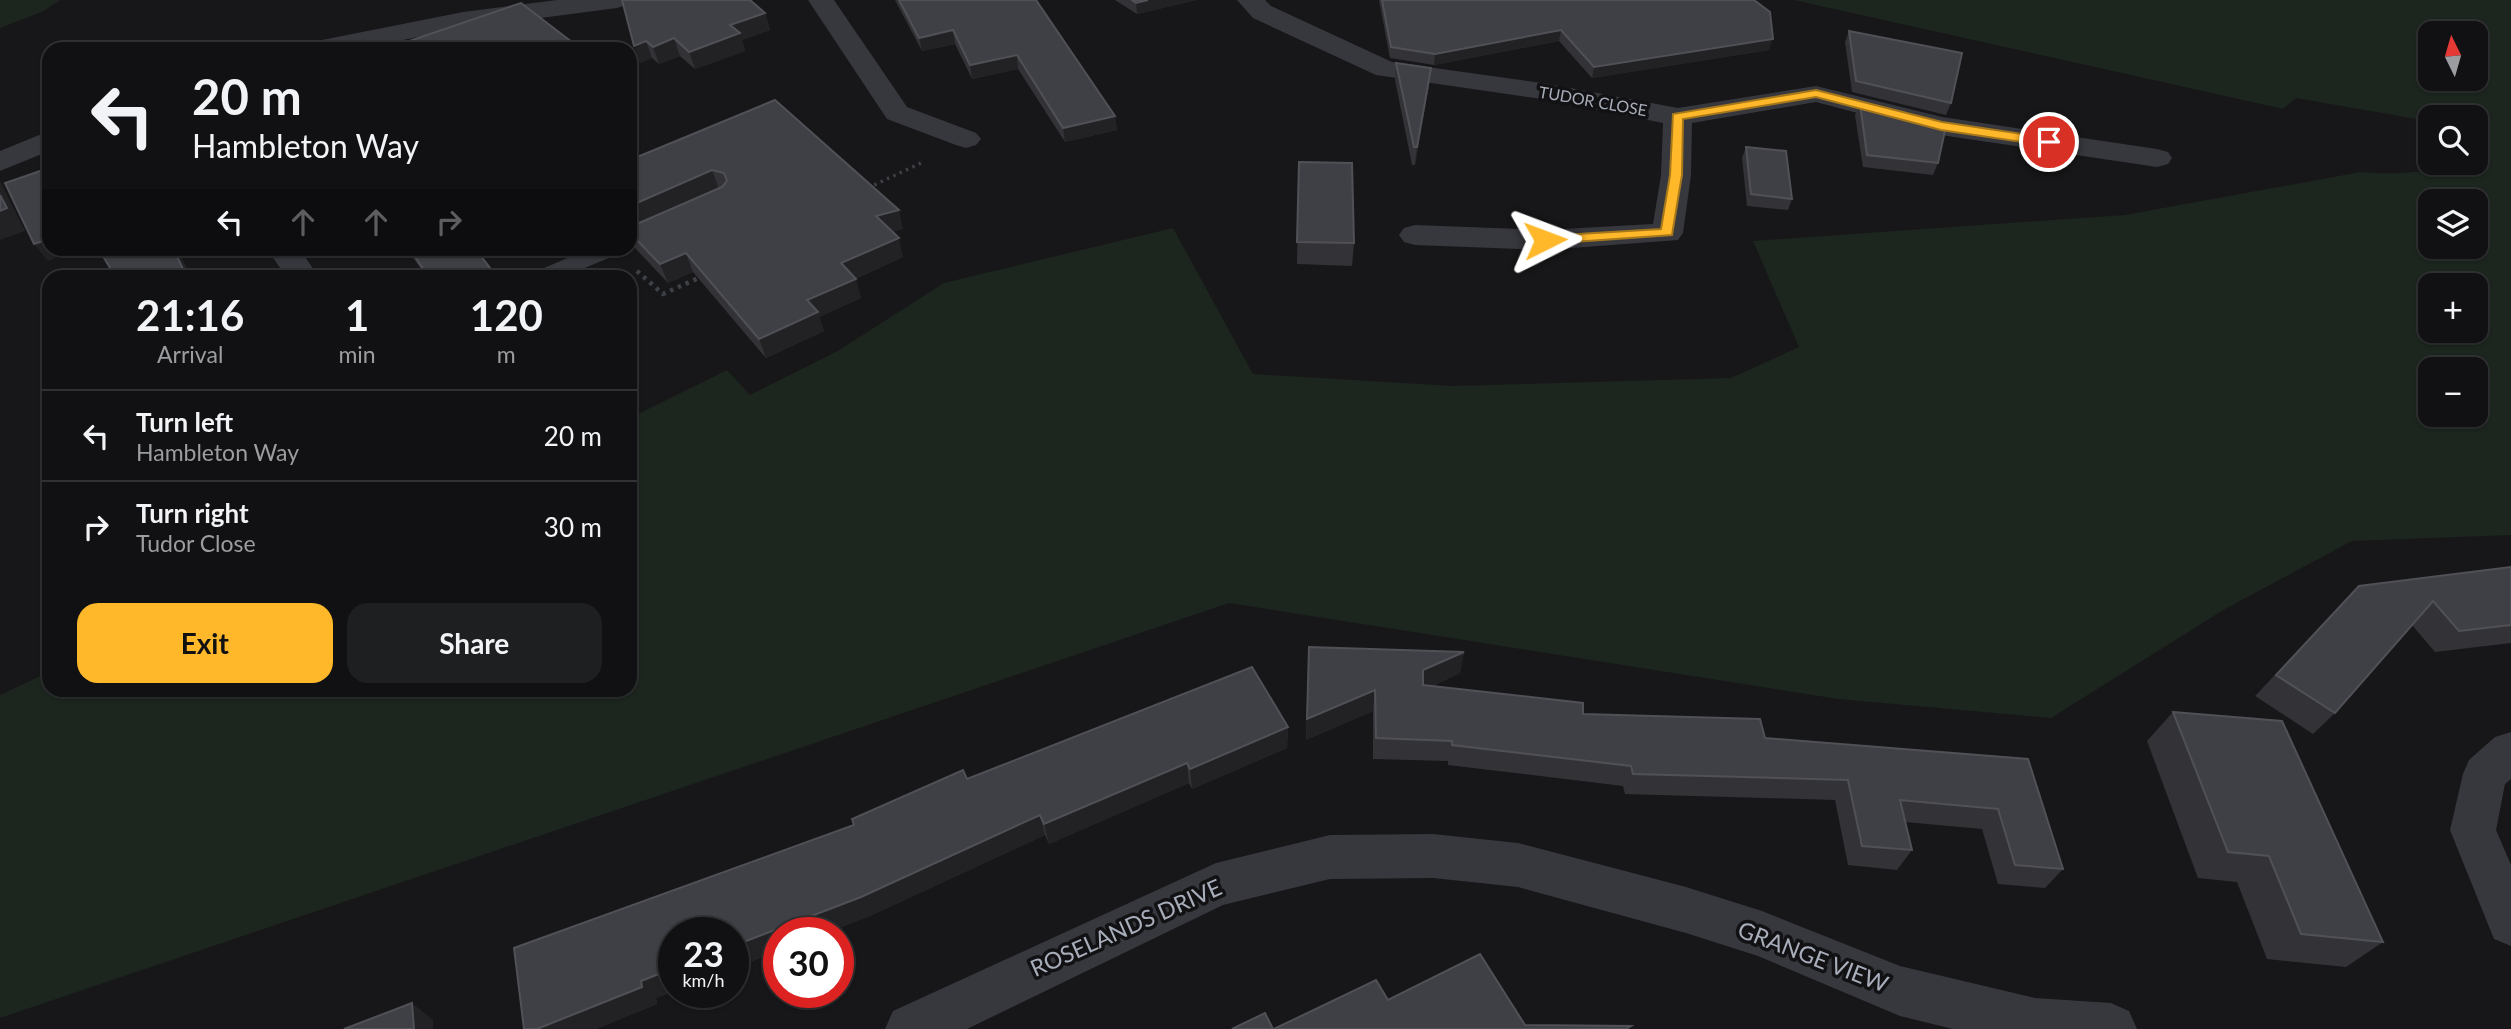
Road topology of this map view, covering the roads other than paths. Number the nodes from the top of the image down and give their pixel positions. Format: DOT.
graph roads {
  1 [pos="617,0"];
  2 [pos="821,0"];
  3 [pos="1250,0"];
  4 [pos="352,42"];
  5 [pos="1678,117"];
  6 [pos="966,139"];
  7 [pos="42,143"];
  8 [pos="2157,158"];
  9 [pos="0,162"];
  10 [pos="1415,235"];
  11 [pos="594,256"];
  12 [pos="560,270"];
  13 [pos="2511,751"];
  14 [pos="1518,864"];
  15 [pos="2511,923"];
  16 [pos="911,1029"];
  17 [pos="2111,1029"];
  1 -- 4 [label="street"];
  2 -- 6 [label="street"];
  3 -- 5 [label="street, TUDOR CLOSE"];
  5 -- 8 [label="street, TUDOR CLOSE"];
  5 -- 10 [label="street"];
  7 -- 9 [label="street"];
  11 -- 12 [label="lane"];
  13 -- 15 [label="street"];
  14 -- 16 [label="street, ROSELANDS DRIVE"];
  14 -- 17 [label="street, GRANGE VIEW"];
}
